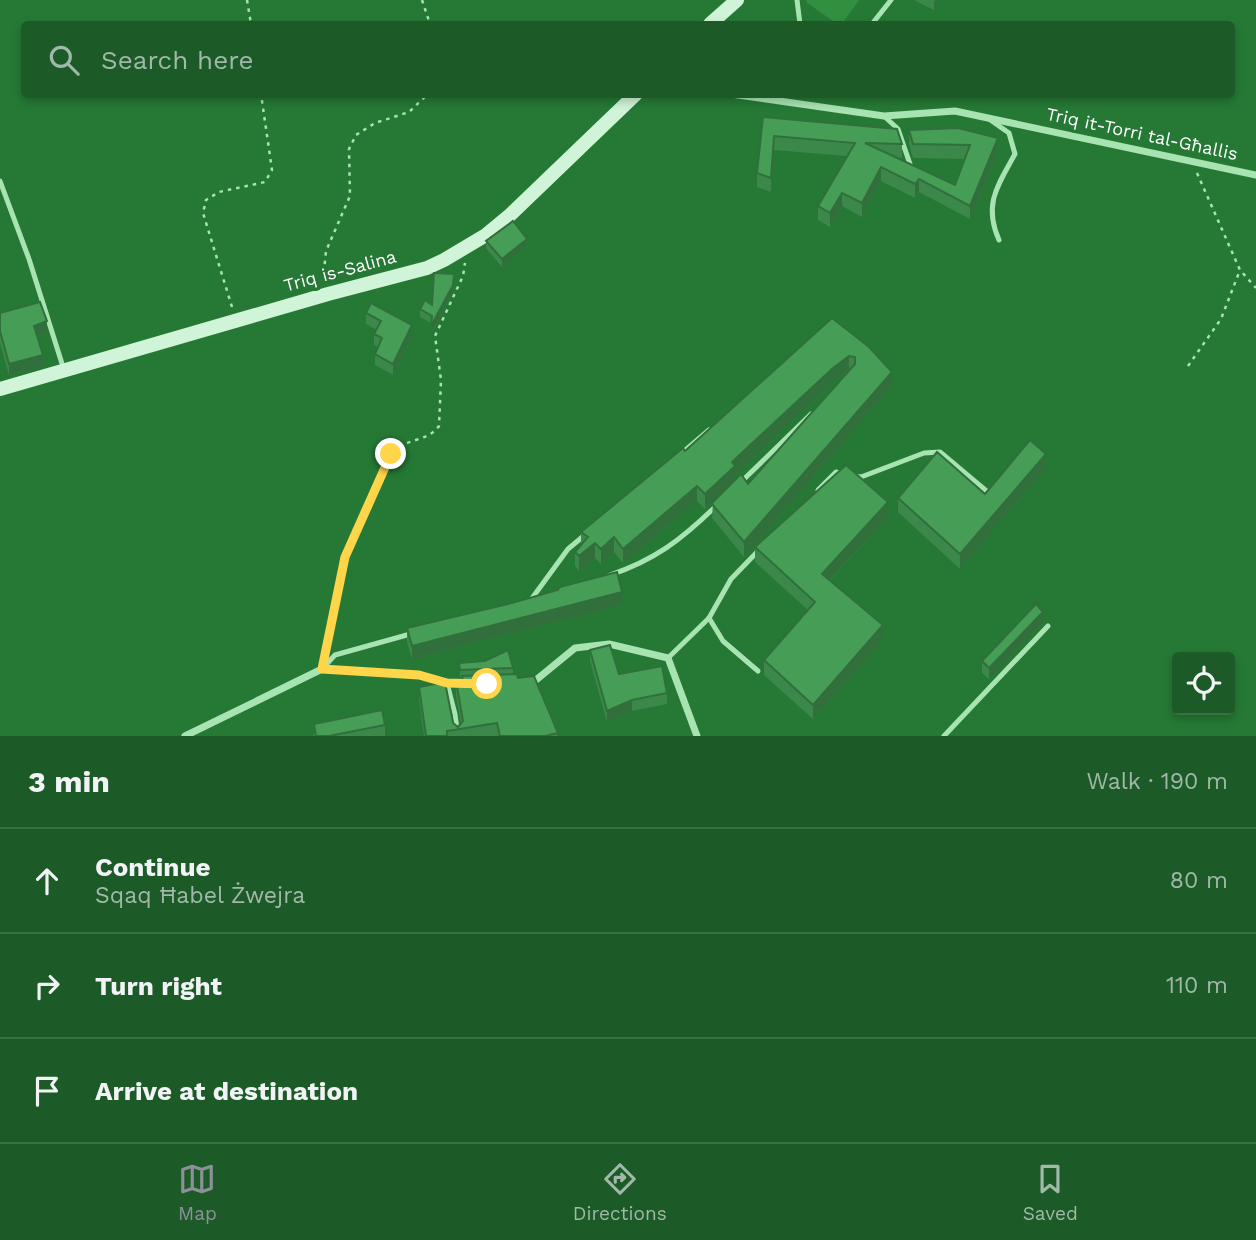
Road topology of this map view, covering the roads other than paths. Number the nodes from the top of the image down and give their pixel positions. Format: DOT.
graph roads {
  1 [pos="737,0"];
  2 [pos="797,0"];
  3 [pos="891,0"];
  4 [pos="713,21"];
  5 [pos="799,21"];
  6 [pos="874,21"];
  7 [pos="632,98"];
  8 [pos="759,98"];
  9 [pos="884,116"];
  10 [pos="986,117"];
  11 [pos="911,167"];
  12 [pos="1256,175"];
  13 [pos="0,181"];
  14 [pos="999,240"];
  15 [pos="64,370"];
  16 [pos="0,389"];
  17 [pos="821,404"];
  18 [pos="714,425"];
  19 [pos="673,461"];
  20 [pos="997,485"];
  21 [pos="733,489"];
  22 [pos="817,491"];
  23 [pos="723,499"];
  24 [pos="589,531"];
  25 [pos="769,540"];
  26 [pos="600,578"];
  27 [pos="537,602"];
  28 [pos="709,618"];
  29 [pos="1048,626"];
  30 [pos="421,631"];
  31 [pos="668,658"];
  32 [pos="322,669"];
  33 [pos="758,671"];
  34 [pos="536,680"];
  35 [pos="524,681"];
  36 [pos="447,683"];
  37 [pos="474,684"];
  38 [pos="540,691"];
  39 [pos="185,736"];
  40 [pos="458,736"];
  41 [pos="697,736"];
  42 [pos="944,736"];
  1 -- 4 [label="main road"];
  2 -- 5 [label="lane"];
  3 -- 6 [label="lane"];
  7 -- 15 [label="main road, Triq is-Salina"];
  8 -- 9 [label="street, Triq it-Torri tal-Għallis"];
  9 -- 10 [label="street, Triq it-Torri tal-Għallis"];
  9 -- 11 [label="lane"];
  10 -- 12 [label="street, Triq it-Torri tal-Għallis"];
  10 -- 14 [label="lane"];
  13 -- 15 [label="lane"];
  15 -- 16 [label="main road, Triq is-Salina"];
  17 -- 21 [label="lane"];
  18 -- 19 [label="lane"];
  20 -- 22 [label="lane"];
  23 -- 26 [label="lane"];
  24 -- 27 [label="lane"];
  25 -- 28 [label="lane"];
  28 -- 31 [label="lane"];
  28 -- 33 [label="lane"];
  29 -- 42 [label="lane"];
  30 -- 32 [label="lane"];
  31 -- 34 [label="street"];
  31 -- 41 [label="street"];
  32 -- 36 [label="street"];
  32 -- 39 [label="street"];
  34 -- 35 [label="street"];
  34 -- 38 [label="lane"];
  36 -- 37 [label="street"];
  36 -- 40 [label="lane"];
}
